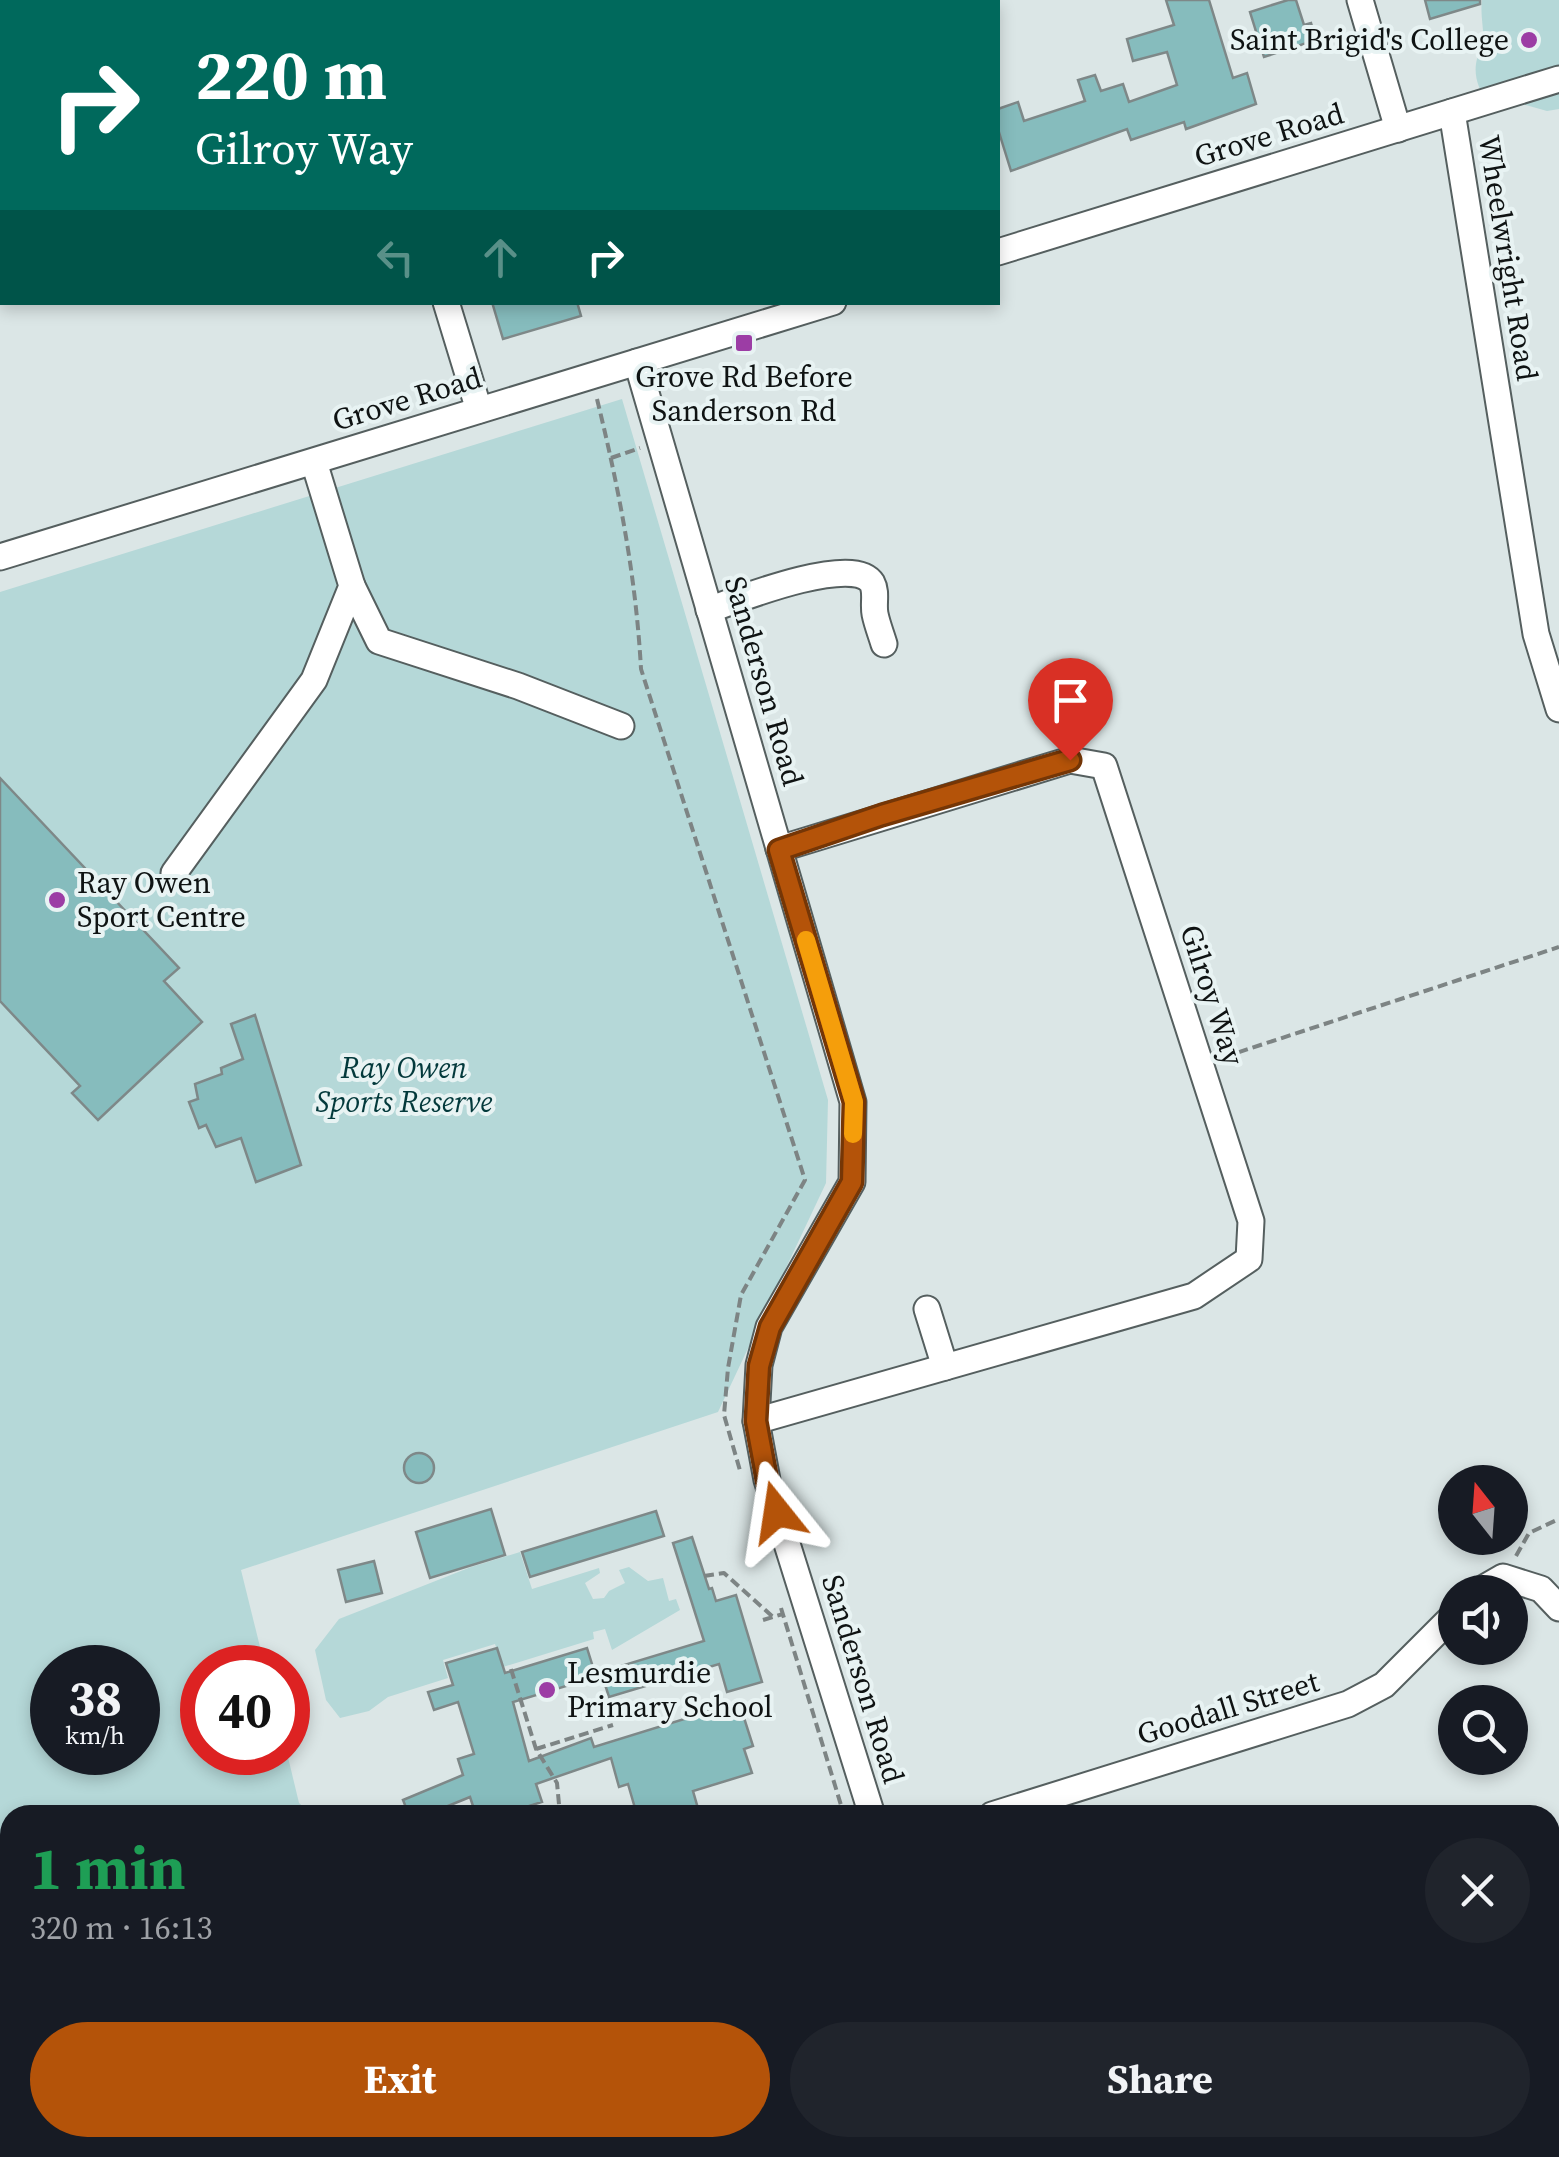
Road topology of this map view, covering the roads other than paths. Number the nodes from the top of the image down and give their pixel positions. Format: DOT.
graph roads {
  1 [pos="1360,0"];
  2 [pos="1559,79"];
  3 [pos="1452,112"];
  4 [pos="1398,129"];
  5 [pos="1000,251"];
  6 [pos="447,305"];
  7 [pos="823,305"];
  8 [pos="636,362"];
  9 [pos="479,410"];
  10 [pos="314,462"];
  11 [pos="0,557"];
  12 [pos="352,586"];
  13 [pos="709,610"];
  14 [pos="884,644"];
  15 [pos="1559,709"];
  16 [pos="620,726"];
  17 [pos="779,850"];
  18 [pos="174,873"];
  19 [pos="927,1310"];
  20 [pos="945,1367"];
  21 [pos="756,1421"];
  22 [pos="1528,1586"];
  23 [pos="1559,1608"];
  24 [pos="1438,1631"];
  25 [pos="869,1805"];
  26 [pos="1024,1805"];
  1 -- 4 [label="street"];
  2 -- 3 [label="street, Grove Road"];
  3 -- 4 [label="street, Grove Road"];
  3 -- 15 [label="street, Wheelwright Road"];
  4 -- 5 [label="street, Grove Road"];
  6 -- 9 [label="street"];
  7 -- 8 [label="street, Grove Road"];
  8 -- 9 [label="street, Grove Road"];
  8 -- 13 [label="street, Sanderson Road"];
  9 -- 10 [label="street, Grove Road"];
  10 -- 11 [label="street, Grove Road"];
  10 -- 12 [label="street"];
  12 -- 16 [label="street"];
  12 -- 18 [label="street"];
  13 -- 14 [label="street"];
  13 -- 17 [label="street, Sanderson Road"];
  17 -- 20 [label="street, Gilroy Way"];
  17 -- 21 [label="street, Sanderson Road"];
  19 -- 20 [label="street"];
  20 -- 21 [label="street, Gilroy Way"];
  21 -- 25 [label="street, Sanderson Road"];
  22 -- 23 [label="street"];
  24 -- 26 [label="street, Goodall Street"];
}
